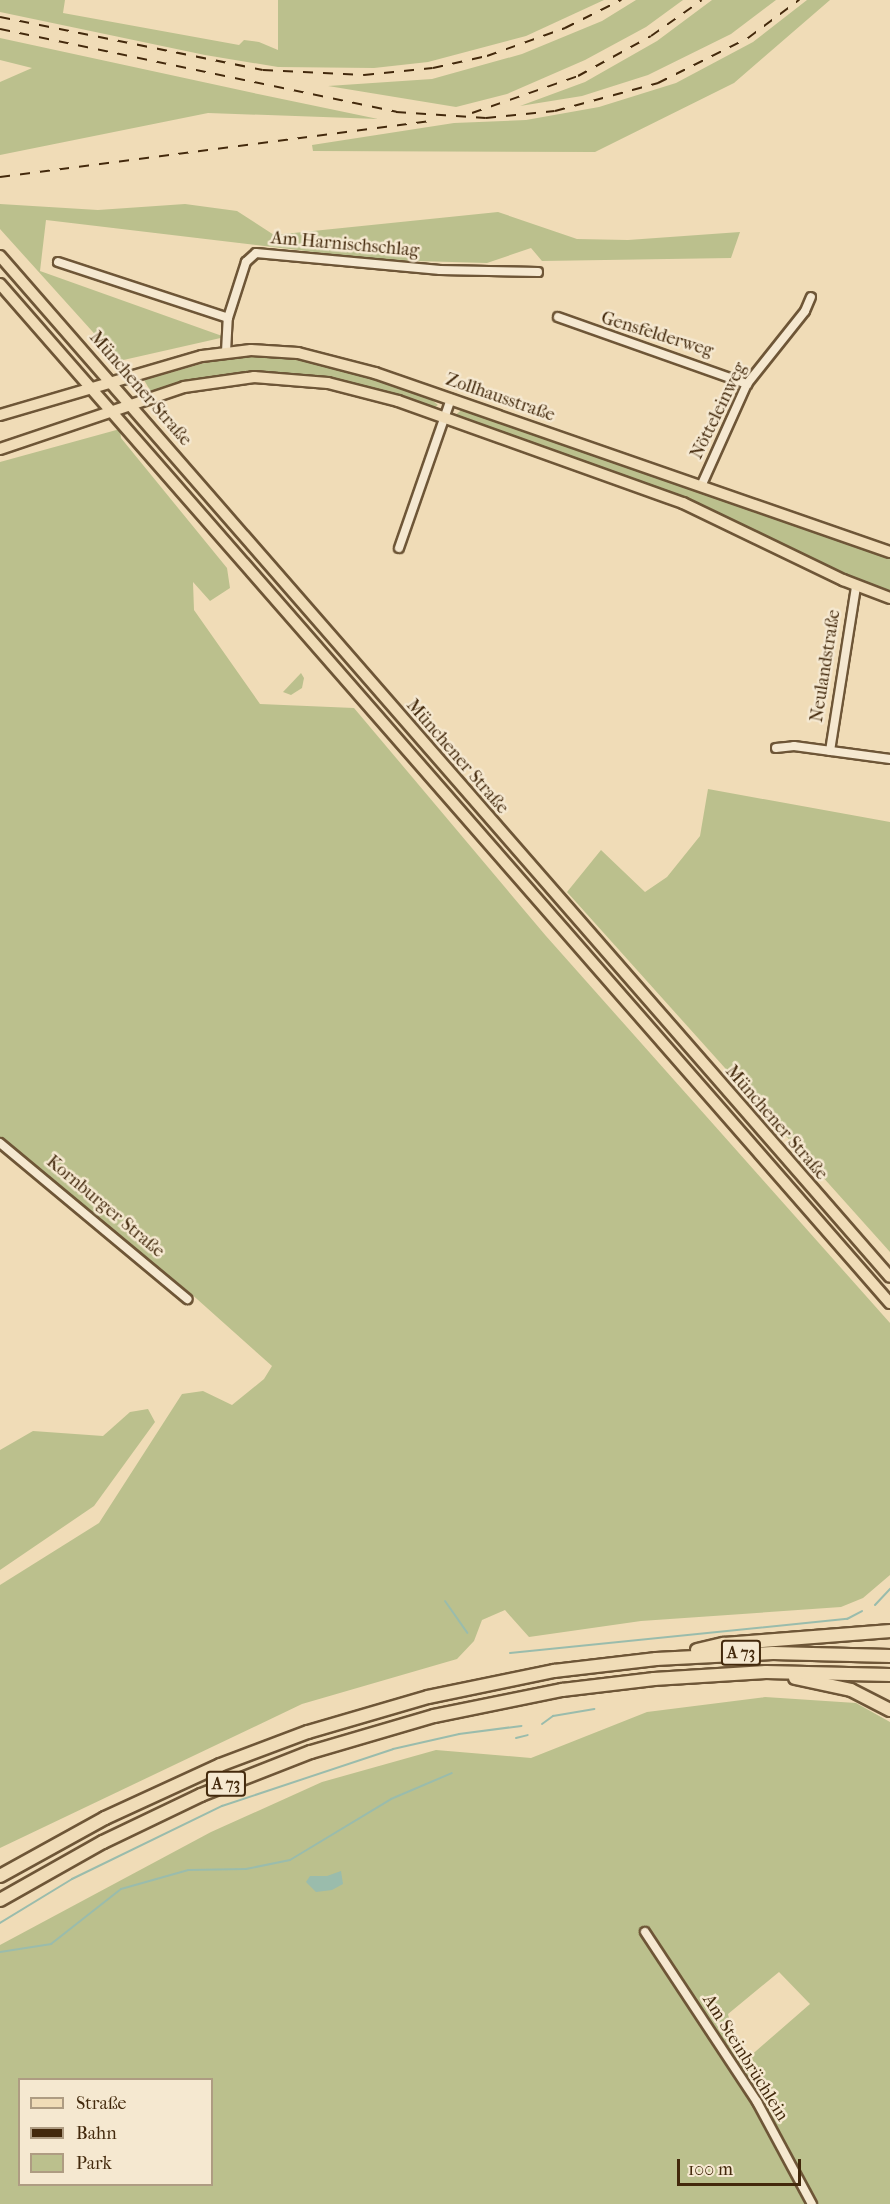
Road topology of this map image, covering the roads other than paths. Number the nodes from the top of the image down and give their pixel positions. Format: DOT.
graph roads {
  1 [pos="0,256"];
  2 [pos="58,262"];
  3 [pos="538,272"];
  4 [pos="0,284"];
  5 [pos="811,297"];
  6 [pos="558,317"];
  7 [pos="228,318"];
  8 [pos="226,352"];
  9 [pos="112,381"];
  10 [pos="747,384"];
  11 [pos="89,387"];
  12 [pos="450,399"];
  13 [pos="131,404"];
  14 [pos="111,411"];
  15 [pos="0,415"];
  16 [pos="445,418"];
  17 [pos="0,449"];
  18 [pos="702,484"];
  19 [pos="399,548"];
  20 [pos="890,552"];
  21 [pos="856,586"];
  22 [pos="890,598"];
  23 [pos="776,748"];
  24 [pos="830,751"];
  25 [pos="890,759"];
  26 [pos="0,1143"];
  27 [pos="890,1277"];
  28 [pos="187,1299"];
  29 [pos="890,1303"];
  30 [pos="890,1631"];
  31 [pos="890,1656"];
  32 [pos="656,1659"];
  33 [pos="770,1672"];
  34 [pos="890,1676"];
  35 [pos="890,1710"];
  36 [pos="0,1876"];
  37 [pos="0,1900"];
  38 [pos="645,1932"];
  39 [pos="812,2204"];
  1 -- 9 [label="main road, Münchener Straße"];
  2 -- 7 [label="street"];
  3 -- 7 [label="street, Am Harnischschlag"];
  4 -- 11 [label="main road, Münchener Straße"];
  5 -- 10 [label="street, Nötteleinweg"];
  6 -- 10 [label="street, Gensfelderweg"];
  7 -- 8 [label="street, Am Harnischschlag"];
  8 -- 9 [label="main road, Zollhausstraße"];
  8 -- 12 [label="main road, Zollhausstraße"];
  9 -- 11 [label="main road, Zollhausstraße"];
  9 -- 13 [label="main road, Münchener Straße"];
  10 -- 18 [label="street, Nötteleinweg"];
  11 -- 14 [label="main road, Münchener Straße"];
  11 -- 15 [label="main road, Zollhausstraße"];
  12 -- 16 [label="street"];
  12 -- 18 [label="main road, Zollhausstraße"];
  13 -- 14 [label="main road, Zollhausstraße"];
  13 -- 16 [label="main road, Zollhausstraße"];
  13 -- 27 [label="main road, Münchener Straße"];
  14 -- 17 [label="main road, Zollhausstraße"];
  14 -- 29 [label="main road, Münchener Straße"];
  16 -- 19 [label="street"];
  16 -- 21 [label="main road, Zollhausstraße"];
  18 -- 20 [label="main road, Zollhausstraße"];
  21 -- 22 [label="main road, Zollhausstraße"];
  21 -- 24 [label="street, Neulandstraße"];
  23 -- 24 [label="street, Neulandstraße"];
  24 -- 25 [label="street, Neulandstraße"];
  26 -- 28 [label="street, Kornburger Straße"];
  30 -- 32 [label="highway"];
  31 -- 32 [label="highway, A 73"];
  32 -- 36 [label="highway, A 73"];
  33 -- 34 [label="highway, A 73"];
  33 -- 35 [label="highway"];
  33 -- 37 [label="highway, A 73"];
  38 -- 39 [label="street, Am Steinbrüchlein"];
}
